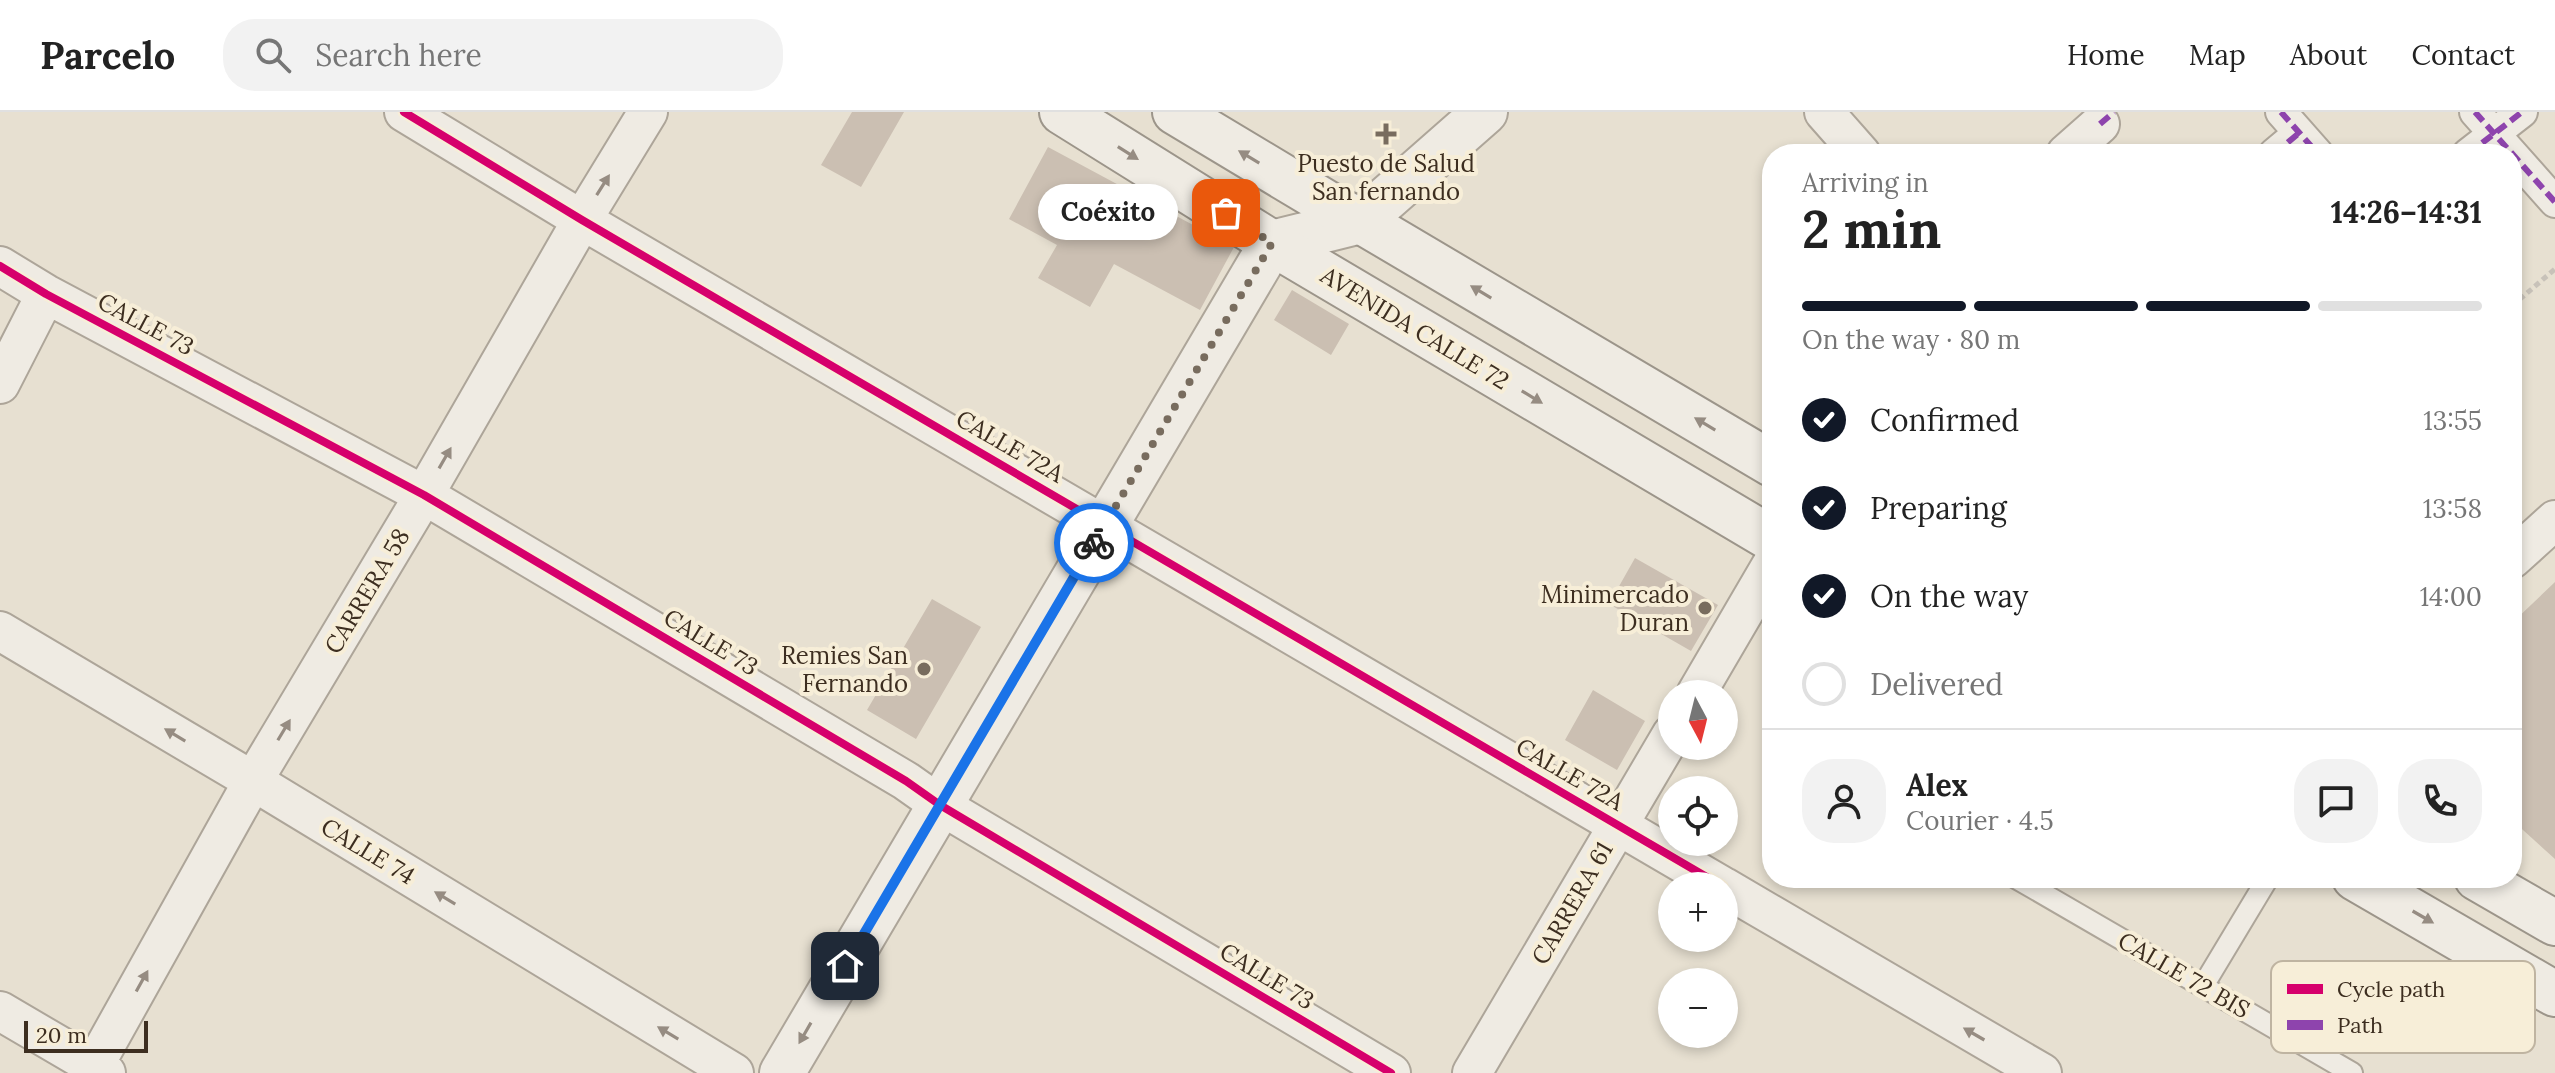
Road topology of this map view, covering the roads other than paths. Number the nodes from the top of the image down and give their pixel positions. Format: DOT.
graph roads {
  1 [pos="404,112"];
  2 [pos="648,112"];
  3 [pos="1062,112"];
  4 [pos="1175,112"];
  5 [pos="1485,112"];
  6 [pos="1824,112"];
  7 [pos="2522,112"];
  8 [pos="2107,118"];
  9 [pos="2485,123"];
  10 [pos="1852,144"];
  11 [pos="2077,144"];
  12 [pos="2473,144"];
  13 [pos="2504,144"];
  14 [pos="2522,165"];
  15 [pos="2555,202"];
  16 [pos="582,220"];
  17 [pos="1361,221"];
  18 [pos="1272,243"];
  19 [pos="0,266"];
  20 [pos="46,294"];
  21 [pos="0,384"];
  22 [pos="1762,458"];
  23 [pos="424,495"];
  24 [pos="2555,520"];
  25 [pos="1105,525"];
  26 [pos="1762,533"];
  27 [pos="2522,550"];
  28 [pos="1762,581"];
  29 [pos="0,631"];
  30 [pos="1704,680"];
  31 [pos="1658,758"];
  32 [pos="253,781"];
  33 [pos="940,805"];
  34 [pos="1618,825"];
  35 [pos="1699,872"];
  36 [pos="2033,888"];
  37 [pos="2262,888"];
  38 [pos="2372,888"];
  39 [pos="2494,888"];
  40 [pos="1738,895"];
  41 [pos="2555,923"];
  42 [pos="2498,961"];
  43 [pos="2535,982"];
  44 [pos="2203,986"];
  45 [pos="2555,994"];
  46 [pos="0,1011"];
  47 [pos="2271,1026"];
  48 [pos="2318,1053"];
  49 [pos="97,1071"];
  50 [pos="734,1073"];
  51 [pos="782,1073"];
  52 [pos="1391,1073"];
  53 [pos="1472,1073"];
  54 [pos="2042,1073"];
  55 [pos="2352,1073"];
  1 -- 16 [label="street, CALLE 72A"];
  16 -- 2 [label="street, CARRERA 58, one-way"];
  3 -- 18 [label="main road, AVENIDA CALLE 72, one-way"];
  17 -- 4 [label="main road, one-way"];
  5 -- 17 [label="main road"];
  6 -- 10 [label="street"];
  7 -- 9 [label="street"];
  8 -- 11 [label="street"];
  9 -- 12 [label="street"];
  9 -- 13 [label="street"];
  14 -- 15 [label="street"];
  23 -- 16 [label="street, CARRERA 58, one-way"];
  16 -- 25 [label="street, CALLE 72A"];
  17 -- 18 [label="main road"];
  22 -- 17 [label="main road, one-way"];
  18 -- 25 [label="main road"];
  18 -- 26 [label="main road, AVENIDA CALLE 72, one-way"];
  19 -- 20 [label="street, CALLE 73"];
  20 -- 21 [label="street"];
  20 -- 23 [label="street, CALLE 73"];
  32 -- 23 [label="street, CARRERA 58, one-way"];
  23 -- 33 [label="street, CALLE 73"];
  24 -- 27 [label="street"];
  25 -- 33 [label="main road"];
  25 -- 34 [label="street, CALLE 72A"];
  28 -- 30 [label="street"];
  32 -- 29 [label="street, CALLE 74, one-way"];
  31 -- 34 [label="street, CARRERA 61"];
  49 -- 32 [label="street, CARRERA 58, one-way"];
  50 -- 32 [label="street, CALLE 74, one-way"];
  33 -- 51 [label="main road, one-way"];
  33 -- 52 [label="street, CALLE 73"];
  34 -- 35 [label="street, CALLE 72A"];
  34 -- 53 [label="street, CARRERA 61"];
  36 -- 44 [label="lane, CALLE 72 BIS"];
  37 -- 44 [label="lane"];
  38 -- 42 [label="main road, one-way"];
  39 -- 41 [label="main road"];
  54 -- 40 [label="street, CALLE 72A, one-way"];
  43 -- 45 [label="main road, one-way"];
  44 -- 47 [label="lane, CALLE 72 BIS"];
  46 -- 49 [label="street"];
  48 -- 55 [label="lane, CALLE 72 BIS"];
}
